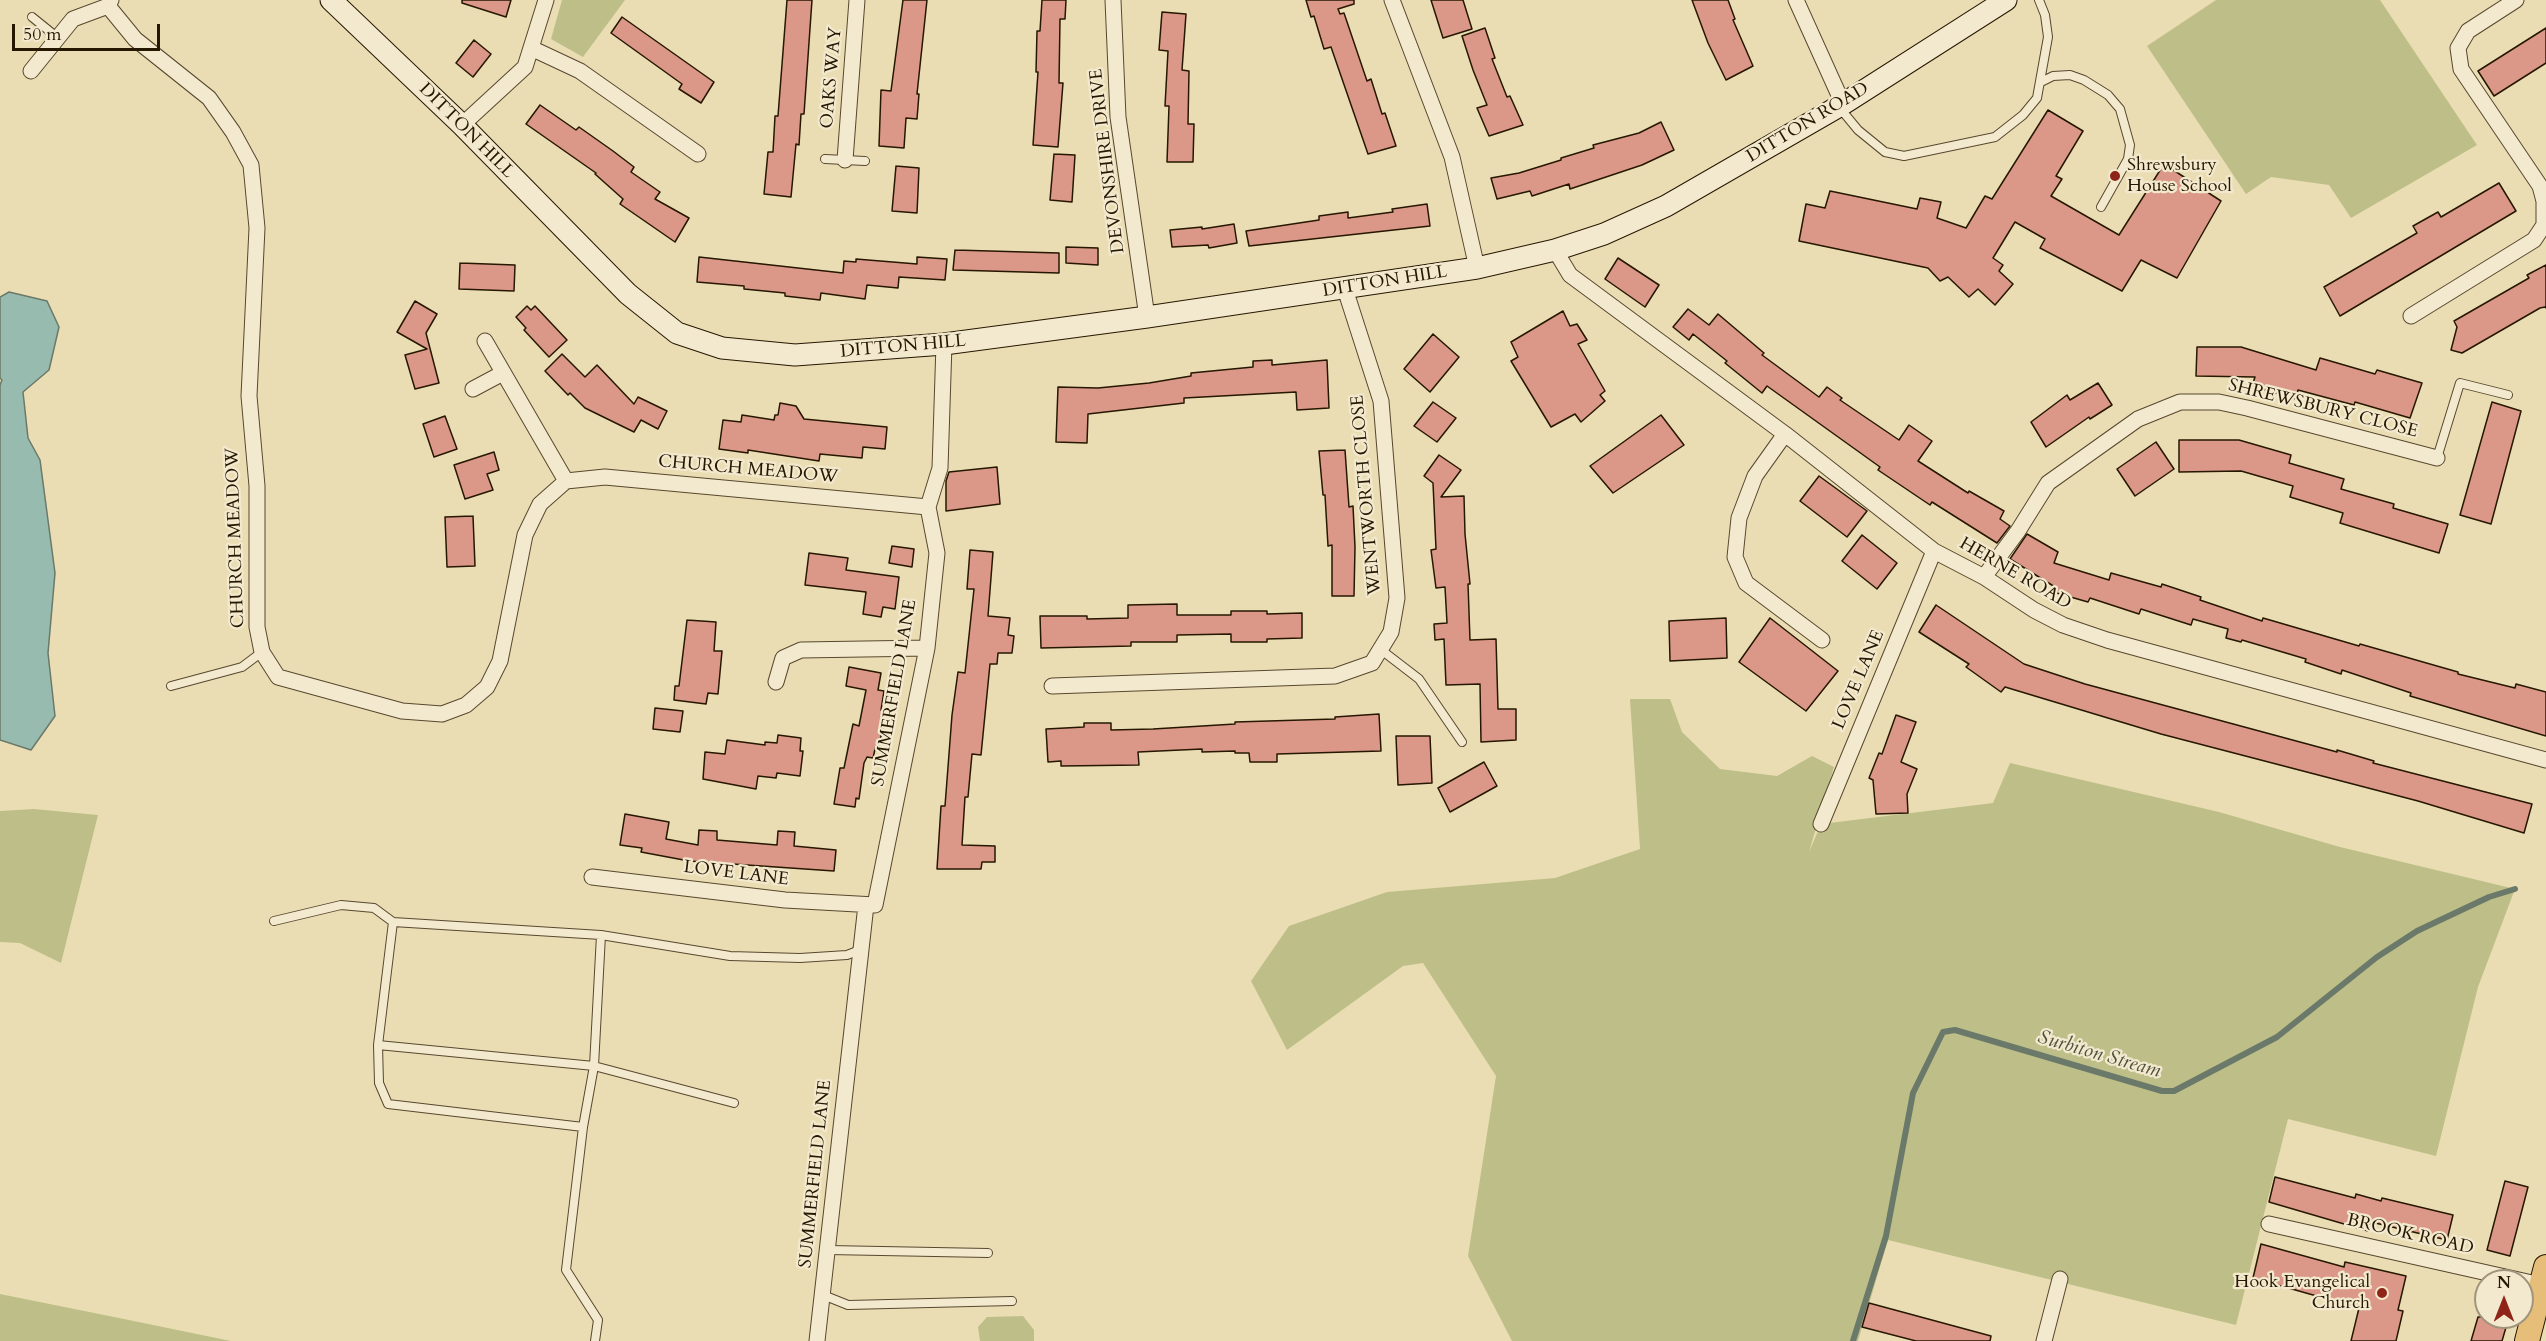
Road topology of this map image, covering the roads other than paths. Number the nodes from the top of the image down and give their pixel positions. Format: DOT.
graph roads {
  1 [pos="331,0"];
  2 [pos="546,0"];
  3 [pos="857,0"];
  4 [pos="1113,0"];
  5 [pos="1392,0"];
  6 [pos="1796,0"];
  7 [pos="2006,0"];
  8 [pos="2039,0"];
  9 [pos="2516,0"];
  10 [pos="110,3"];
  11 [pos="32,17"];
  12 [pos="58,38"];
  13 [pos="531,48"];
  14 [pos="31,71"];
  15 [pos="2041,82"];
  16 [pos="1840,105"];
  17 [pos="462,125"];
  18 [pos="698,154"];
  19 [pos="825,159"];
  20 [pos="845,160"];
  21 [pos="865,160"];
  22 [pos="2101,207"];
  23 [pos="1604,234"];
  24 [pos="1556,250"];
  25 [pos="1477,268"];
  26 [pos="1345,289"];
  27 [pos="2411,316"];
  28 [pos="1147,317"];
  29 [pos="485,341"];
  30 [pos="944,344"];
  31 [pos="503,373"];
  32 [pos="473,389"];
  33 [pos="2508,395"];
  34 [pos="1785,434"];
  35 [pos="2438,458"];
  36 [pos="566,481"];
  37 [pos="928,507"];
  38 [pos="1934,551"];
  39 [pos="1984,577"];
  40 [pos="1822,640"];
  41 [pos="927,648"];
  42 [pos="1380,649"];
  43 [pos="262,652"];
  44 [pos="776,682"];
  45 [pos="171,686"];
  46 [pos="1053,686"];
  47 [pos="1462,742"];
  48 [pos="2546,760"];
  49 [pos="1821,824"];
  50 [pos="592,877"];
  51 [pos="871,905"];
  52 [pos="274,921"];
  53 [pos="393,922"];
  54 [pos="601,935"];
  55 [pos="860,950"];
  56 [pos="378,1045"];
  57 [pos="594,1066"];
  58 [pos="734,1103"];
  59 [pos="583,1127"];
  60 [pos="2269,1224"];
  61 [pos="828,1250"];
  62 [pos="988,1253"];
  63 [pos="2544,1276"];
  64 [pos="2060,1279"];
  65 [pos="823,1295"];
  66 [pos="1012,1301"];
  67 [pos="2540,1312"];
  68 [pos="595,1341"];
  69 [pos="817,1341"];
  70 [pos="2044,1341"];
  71 [pos="2527,1341"];
  1 -- 17 [label="street, DITTON HILL"];
  2 -- 13 [label="street"];
  3 -- 20 [label="street, OAKS WAY"];
  4 -- 28 [label="street, DEVONSHIRE DRIVE"];
  5 -- 25 [label="street"];
  6 -- 16 [label="street"];
  7 -- 16 [label="street, DITTON ROAD"];
  8 -- 15 [label="lane"];
  9 -- 27 [label="street"];
  10 -- 12 [label="street"];
  10 -- 43 [label="street, CHURCH MEADOW"];
  11 -- 12 [label="lane"];
  12 -- 14 [label="street"];
  13 -- 17 [label="street"];
  13 -- 18 [label="street"];
  15 -- 16 [label="lane"];
  15 -- 22 [label="lane"];
  16 -- 23 [label="street, DITTON ROAD"];
  17 -- 30 [label="street, DITTON HILL"];
  19 -- 20 [label="lane"];
  20 -- 21 [label="lane"];
  23 -- 24 [label="street, DITTON HILL"];
  24 -- 25 [label="street, DITTON HILL"];
  24 -- 34 [label="street, HERNE ROAD"];
  25 -- 26 [label="street, DITTON HILL"];
  26 -- 28 [label="street, DITTON HILL"];
  26 -- 42 [label="street, WENTWORTH CLOSE"];
  28 -- 30 [label="street, DITTON HILL"];
  29 -- 31 [label="street"];
  30 -- 37 [label="street, SUMMERFIELD LANE"];
  31 -- 32 [label="street"];
  31 -- 36 [label="street"];
  33 -- 35 [label="lane"];
  34 -- 38 [label="street, HERNE ROAD"];
  34 -- 40 [label="street"];
  35 -- 39 [label="street, SHREWSBURY CLOSE"];
  36 -- 37 [label="street, CHURCH MEADOW"];
  36 -- 43 [label="street, CHURCH MEADOW"];
  37 -- 41 [label="street, SUMMERFIELD LANE"];
  38 -- 39 [label="street, HERNE ROAD"];
  38 -- 49 [label="street, LOVE LANE"];
  39 -- 48 [label="street, HERNE ROAD"];
  41 -- 44 [label="street"];
  41 -- 51 [label="street, SUMMERFIELD LANE"];
  42 -- 46 [label="street, WENTWORTH CLOSE"];
  42 -- 47 [label="lane"];
  43 -- 45 [label="lane"];
  50 -- 51 [label="street, LOVE LANE"];
  51 -- 55 [label="street, SUMMERFIELD LANE"];
  52 -- 53 [label="lane"];
  53 -- 54 [label="lane"];
  53 -- 56 [label="lane"];
  54 -- 55 [label="lane"];
  54 -- 57 [label="lane"];
  55 -- 61 [label="street, SUMMERFIELD LANE"];
  56 -- 57 [label="lane"];
  56 -- 59 [label="lane"];
  57 -- 58 [label="lane"];
  57 -- 59 [label="lane"];
  59 -- 68 [label="lane"];
  60 -- 63 [label="street, BROOK ROAD"];
  61 -- 62 [label="lane"];
  61 -- 65 [label="street, SUMMERFIELD LANE"];
  63 -- 67 [label="main road"];
  64 -- 70 [label="street"];
  65 -- 66 [label="lane"];
  65 -- 69 [label="street, SUMMERFIELD LANE"];
  67 -- 71 [label="main road"];
}
